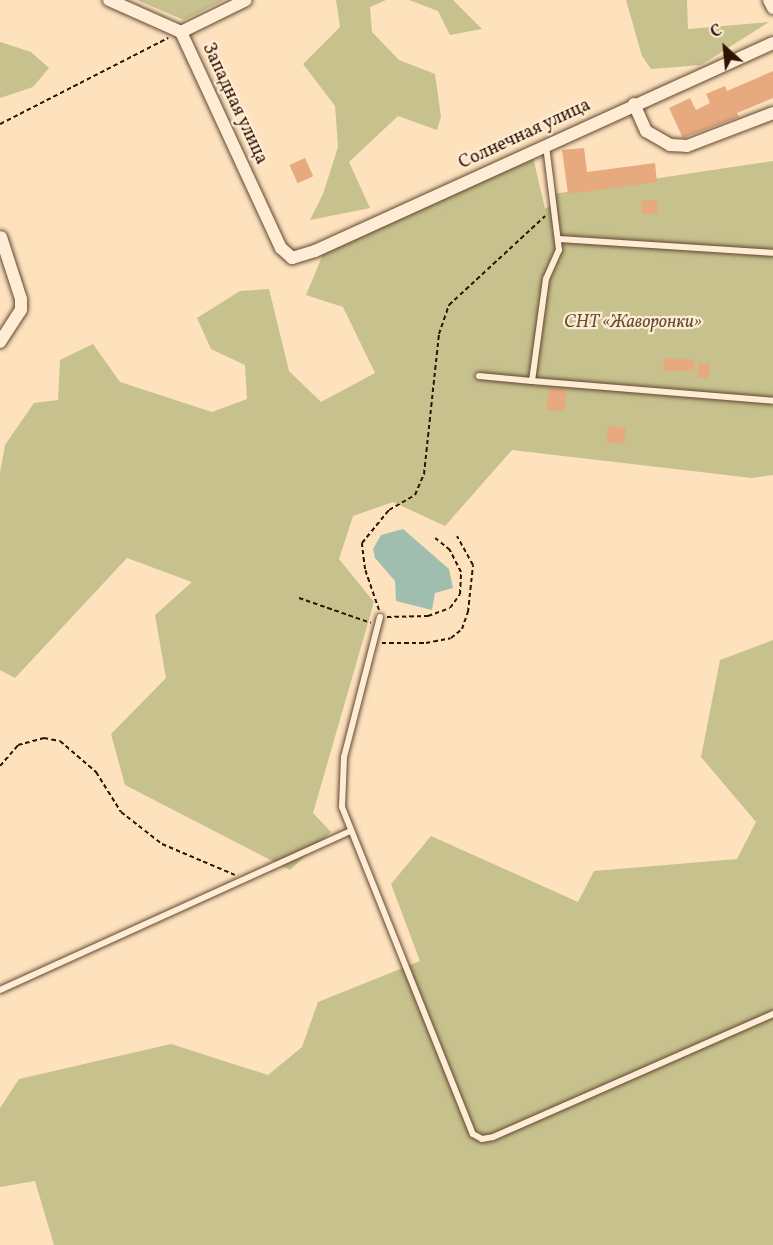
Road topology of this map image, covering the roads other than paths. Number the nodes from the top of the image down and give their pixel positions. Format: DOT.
graph roads {
  1 [pos="109,0"];
  2 [pos="246,0"];
  3 [pos="770,0"];
  4 [pos="773,8"];
  5 [pos="181,32"];
  6 [pos="773,43"];
  7 [pos="634,105"];
  8 [pos="773,113"];
  9 [pos="546,145"];
  10 [pos="1,237"];
  11 [pos="558,239"];
  12 [pos="773,253"];
  13 [pos="292,258"];
  14 [pos="0,342"];
  15 [pos="479,376"];
  16 [pos="532,381"];
  17 [pos="773,401"];
  18 [pos="380,617"];
  19 [pos="350,831"];
  20 [pos="0,990"];
  21 [pos="773,1014"];
  1 -- 5 [label="street, Западная улица"];
  2 -- 5 [label="street"];
  3 -- 4 [label="street"];
  5 -- 13 [label="street, Западная улица"];
  6 -- 7 [label="street, Солнечная улица"];
  7 -- 8 [label="street"];
  7 -- 9 [label="street, Солнечная улица"];
  9 -- 11 [label="lane"];
  9 -- 13 [label="street, Солнечная улица"];
  10 -- 14 [label="street"];
  11 -- 12 [label="lane"];
  11 -- 16 [label="lane"];
  15 -- 16 [label="lane"];
  16 -- 17 [label="lane"];
  18 -- 19 [label="lane"];
  19 -- 20 [label="lane"];
  19 -- 21 [label="lane"];
}
